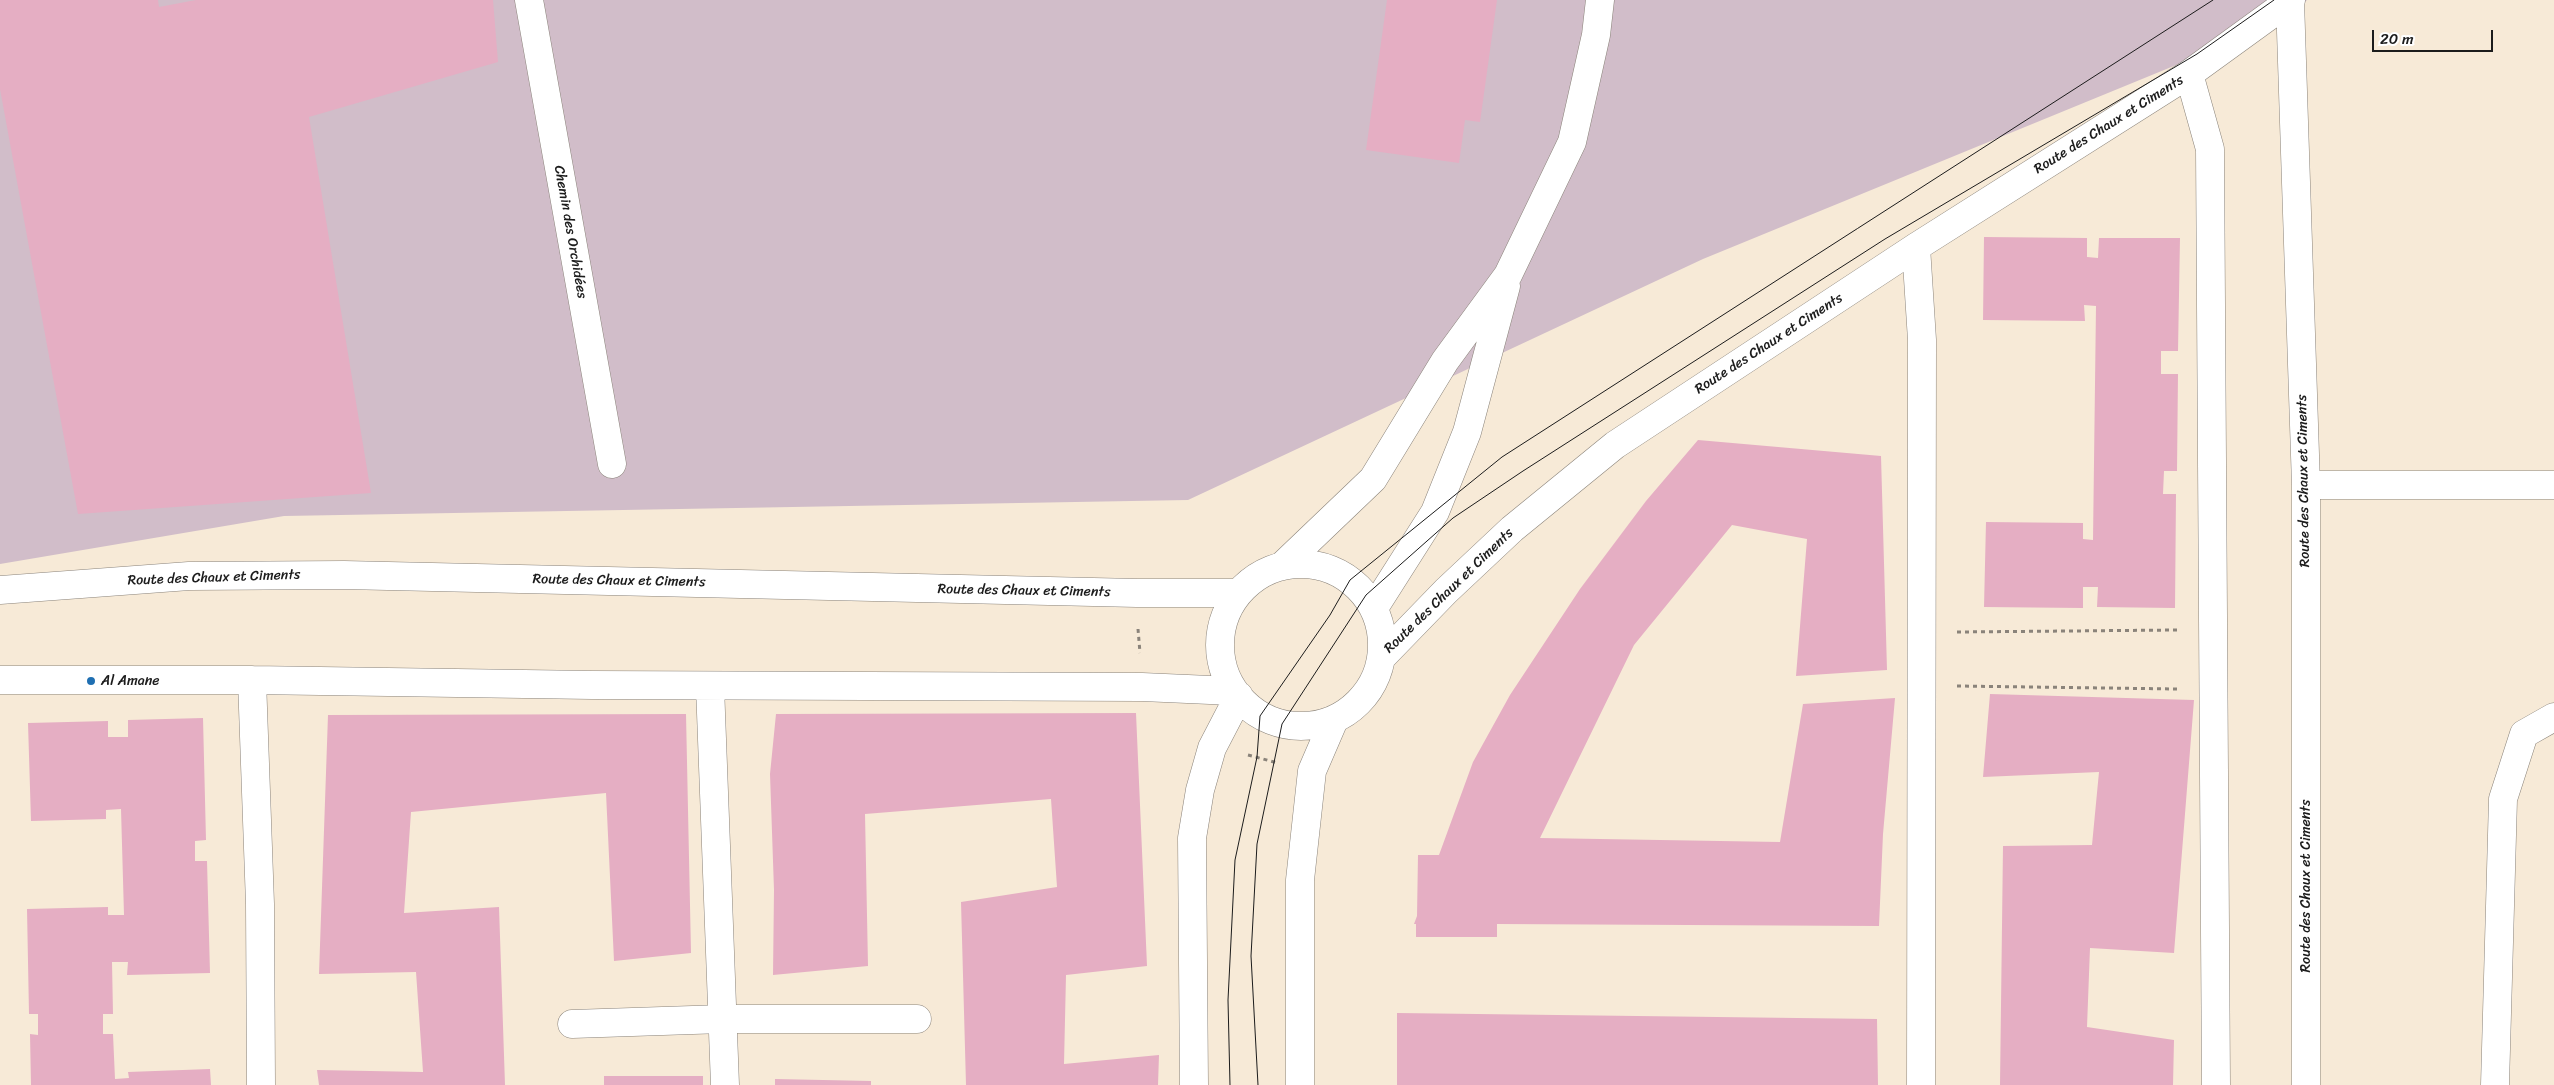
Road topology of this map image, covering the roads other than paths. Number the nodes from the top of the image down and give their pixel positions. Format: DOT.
graph roads {
  1 [pos="529,0"];
  2 [pos="1600,0"];
  3 [pos="2291,1"];
  4 [pos="2189,74"];
  5 [pos="1916,247"];
  6 [pos="1508,275"];
  7 [pos="612,464"];
  8 [pos="2554,484"];
  9 [pos="2306,485"];
  10 [pos="1283,565"];
  11 [pos="0,590"];
  12 [pos="1238,593"];
  13 [pos="1374,608"];
  14 [pos="1382,657"];
  15 [pos="0,680"];
  16 [pos="252,680"];
  17 [pos="710,686"];
  18 [pos="1236,694"];
  19 [pos="2554,717"];
  20 [pos="1334,720"];
  21 [pos="723,1019"];
  22 [pos="917,1019"];
  23 [pos="572,1024"];
  24 [pos="261,1085"];
  25 [pos="724,1085"];
  26 [pos="1194,1085"];
  27 [pos="1300,1085"];
  28 [pos="1921,1085"];
  29 [pos="2216,1085"];
  30 [pos="2306,1085"];
  31 [pos="2495,1085"];
  1 -- 7 [label="street, Chemin des Orchidées"];
  2 -- 6 [label="street"];
  3 -- 4 [label="street, Route des Chaux et Ciments"];
  3 -- 9 [label="street, Route des Chaux et Ciments"];
  4 -- 5 [label="street, Route des Chaux et Ciments"];
  4 -- 29 [label="street, Route des Chaux et Ciments"];
  5 -- 14 [label="street, Route des Chaux et Ciments"];
  5 -- 28 [label="street"];
  6 -- 10 [label="street"];
  6 -- 13 [label="street"];
  8 -- 9 [label="street"];
  9 -- 30 [label="street, Route des Chaux et Ciments"];
  10 -- 12 [label="street"];
  10 -- 13 [label="street"];
  11 -- 12 [label="street, Route des Chaux et Ciments"];
  12 -- 18 [label="street"];
  13 -- 14 [label="street"];
  14 -- 20 [label="street"];
  15 -- 16 [label="street"];
  16 -- 17 [label="street"];
  16 -- 24 [label="street"];
  17 -- 18 [label="street"];
  17 -- 21 [label="street"];
  18 -- 20 [label="street"];
  18 -- 26 [label="street"];
  19 -- 31 [label="street"];
  20 -- 27 [label="street"];
  21 -- 22 [label="street"];
  21 -- 23 [label="street"];
  21 -- 25 [label="street"];
}
